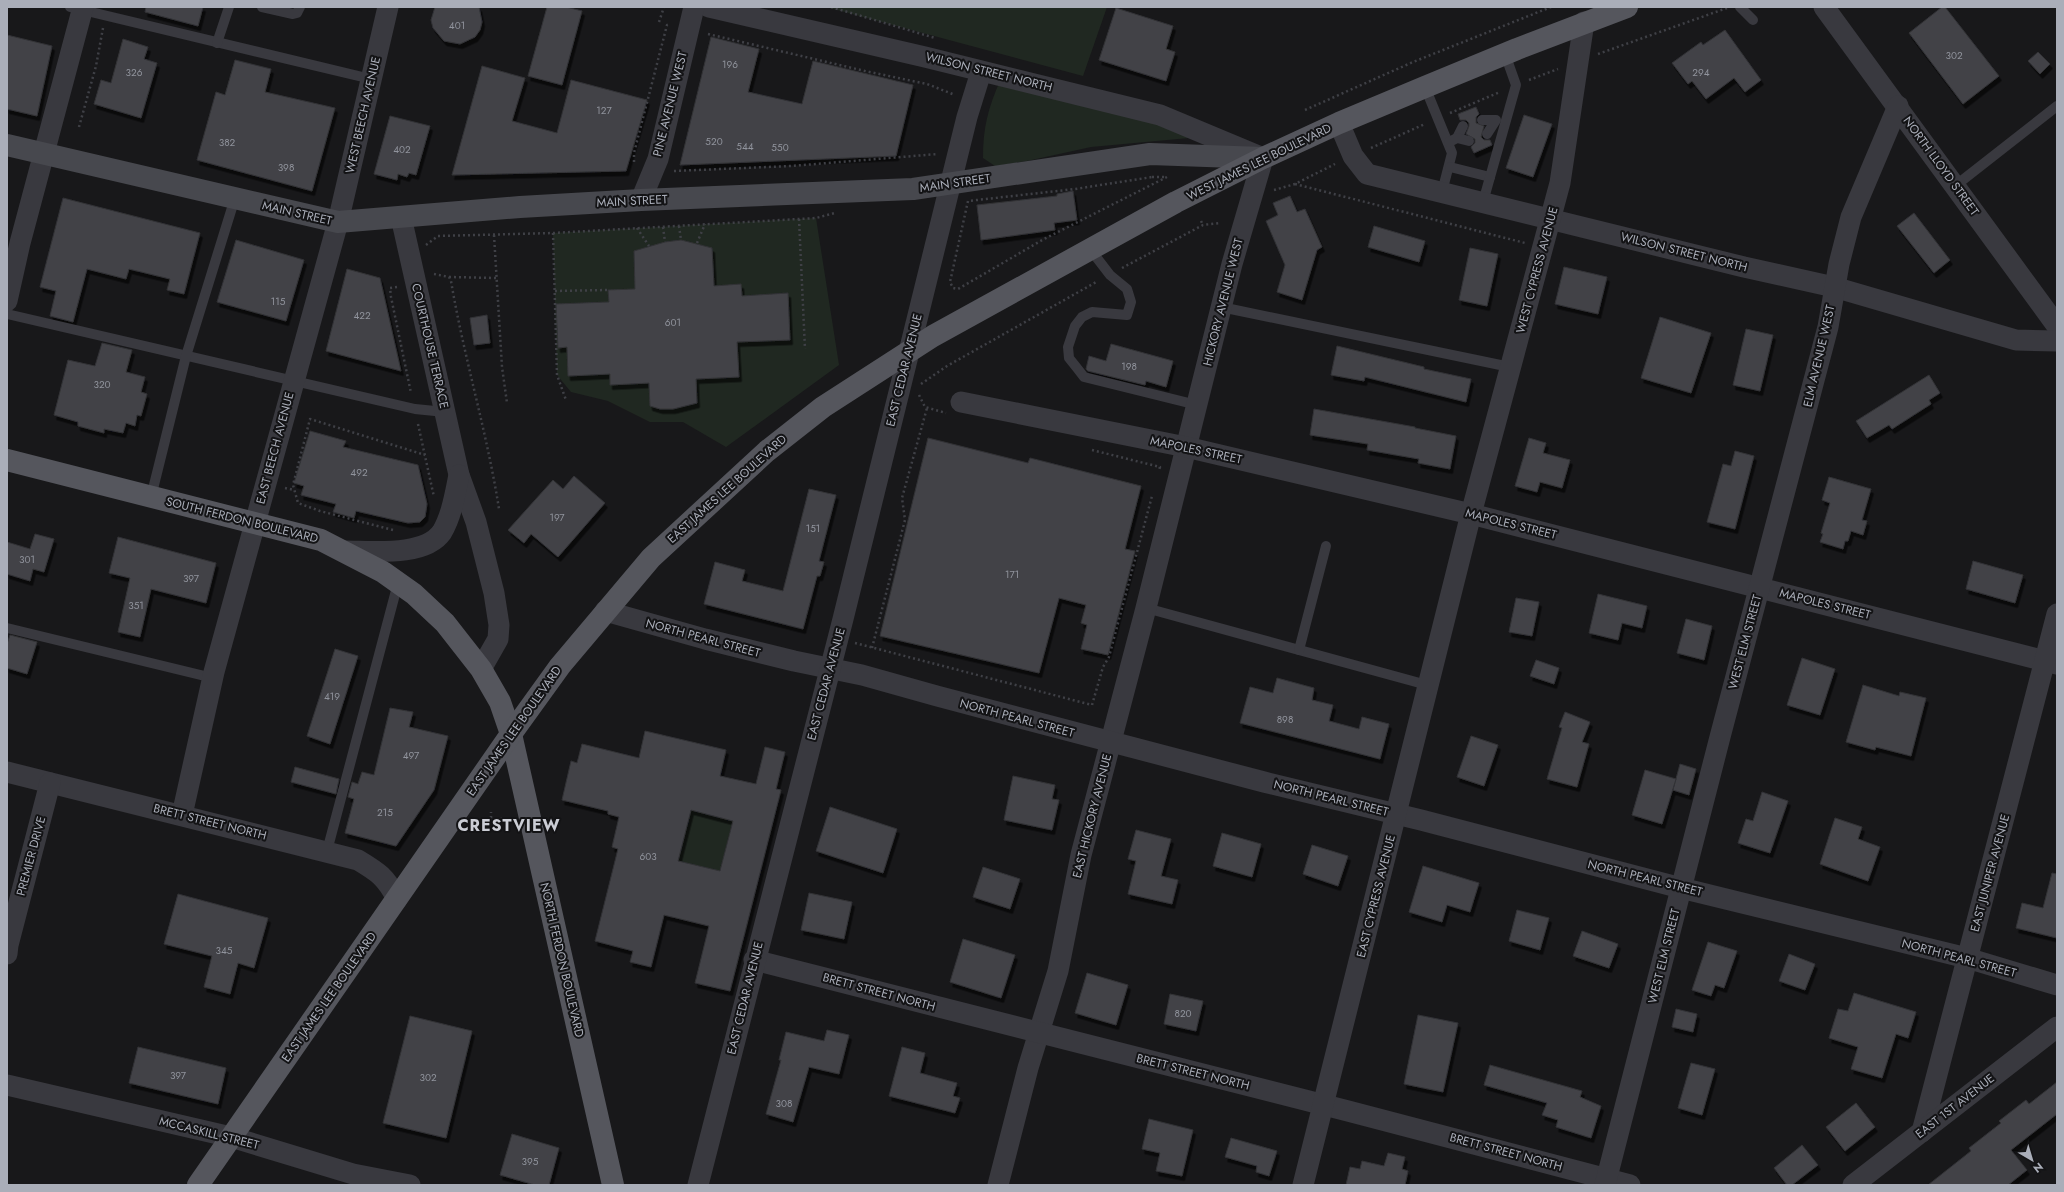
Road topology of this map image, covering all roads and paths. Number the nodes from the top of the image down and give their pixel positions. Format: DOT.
graph roads {
  1 [pos="229,7"];
  2 [pos="262,7"];
  3 [pos="300,7"];
  4 [pos="388,7"];
  5 [pos="664,7"];
  6 [pos="694,7"];
  7 [pos="709,7"];
  8 [pos="1551,7"];
  9 [pos="1627,7"];
  10 [pos="1740,7"];
  11 [pos="1824,7"];
  12 [pos="78,8"];
  13 [pos="107,17"];
  14 [pos="1753,20"];
  15 [pos="659,22"];
  16 [pos="1584,22"];
  17 [pos="688,30"];
  18 [pos="217,42"];
  19 [pos="1505,54"];
  20 [pos="981,72"];
  21 [pos="371,79"];
  22 [pos="1425,87"];
  23 [pos="953,103"];
  24 [pos="1898,106"];
  25 [pos="2057,106"];
  26 [pos="1305,110"];
  27 [pos="1509,112"];
  28 [pos="1482,120"];
  29 [pos="1496,120"];
  30 [pos="1339,123"];
  31 [pos="1463,126"];
  32 [pos="79,127"];
  33 [pos="1487,134"];
  34 [pos="1453,140"];
  35 [pos="1469,141"];
  36 [pos="7,145"];
  37 [pos="44,154"];
  38 [pos="940,154"];
  39 [pos="1263,158"];
  40 [pos="1450,166"];
  41 [pos="634,167"];
  42 [pos="676,171"];
  43 [pos="1152,177"];
  44 [pos="1490,177"];
  45 [pos="951,183"];
  46 [pos="1295,184"];
  47 [pos="1955,186"];
  48 [pos="1442,192"];
  49 [pos="235,198"];
  50 [pos="641,200"];
  51 [pos="1483,202"];
  52 [pos="838,213"];
  53 [pos="401,217"];
  54 [pos="1550,218"];
  55 [pos="799,219"];
  56 [pos="1201,221"];
  57 [pos="338,222"];
  58 [pos="1220,223"];
  59 [pos="704,224"];
  60 [pos="1203,225"];
  61 [pos="663,226"];
  62 [pos="679,226"];
  63 [pos="637,228"];
  64 [pos="553,232"];
  65 [pos="494,235"];
  66 [pos="681,240"];
  67 [pos="665,242"];
  68 [pos="697,243"];
  69 [pos="649,246"];
  70 [pos="1542,248"];
  71 [pos="1090,249"];
  72 [pos="408,251"];
  73 [pos="429,272"];
  74 [pos="1110,274"];
  75 [pos="449,277"];
  76 [pos="496,278"];
  77 [pos="396,280"];
  78 [pos="1834,287"];
  79 [pos="608,290"];
  80 [pos="555,291"];
  81 [pos="7,302"];
  82 [pos="1221,306"];
  83 [pos="7,314"];
  84 [pos="2054,315"];
  85 [pos="2057,342"];
  86 [pos="805,349"];
  87 [pos="909,351"];
  88 [pos="186,356"];
  89 [pos="1510,367"];
  90 [pos="294,381"];
  91 [pos="915,387"];
  92 [pos="919,394"];
  93 [pos="566,400"];
  94 [pos="507,403"];
  95 [pos="1197,405"];
  96 [pos="927,408"];
  97 [pos="955,408"];
  98 [pos="415,409"];
  99 [pos="445,412"];
  100 [pos="1085,448"];
  101 [pos="1186,448"];
  102 [pos="425,456"];
  103 [pos="7,460"];
  104 [pos="459,475"];
  105 [pos="1158,475"];
  106 [pos="1154,490"];
  107 [pos="151,497"];
  108 [pos="435,503"];
  109 [pos="499,509"];
  110 [pos="1471,514"];
  111 [pos="255,523"];
  112 [pos="400,532"];
  113 [pos="1326,546"];
  114 [pos="345,551"];
  115 [pos="398,583"];
  116 [pos="1761,587"];
  117 [pos="1146,608"];
  118 [pos="605,611"];
  119 [pos="2057,614"];
  120 [pos="7,628"];
  121 [pos="837,639"];
  122 [pos="872,648"];
  123 [pos="1299,650"];
  124 [pos="2051,662"];
  125 [pos="830,667"];
  126 [pos="481,669"];
  127 [pos="213,678"];
  128 [pos="1427,685"];
  129 [pos="510,734"];
  130 [pos="1110,741"];
  131 [pos="7,772"];
  132 [pos="50,782"];
  133 [pos="491,812"];
  134 [pos="1395,814"];
  135 [pos="182,815"];
  136 [pos="505,818"];
  137 [pos="491,820"];
  138 [pos="490,828"];
  139 [pos="327,851"];
  140 [pos="1681,888"];
  141 [pos="397,899"];
  142 [pos="7,954"];
  143 [pos="1968,958"];
  144 [pos="754,960"];
  145 [pos="2057,985"];
  146 [pos="2057,1027"];
  147 [pos="1040,1034"];
  148 [pos="7,1086"];
  149 [pos="1322,1105"];
  150 [pos="1922,1132"];
  151 [pos="231,1137"];
  152 [pos="1606,1182"];
  153 [pos="400,1184"];
  154 [pos="198,1185"];
  155 [pos="613,1185"];
  156 [pos="698,1185"];
  157 [pos="998,1185"];
  158 [pos="1303,1185"];
  159 [pos="1630,1185"];
  160 [pos="1853,1185"];
  1 -- 18 [label="lane"];
  2 -- 3 [label="lane"];
  4 -- 21 [label="street, WEST BEECH AVENUE"];
  5 -- 15 [label="path"];
  6 -- 17 [label="street, PINE AVENUE WEST"];
  7 -- 20 [label="street, WILSON STREET NORTH"];
  8 -- 26 [label="path"];
  9 -- 16 [label="main road, WEST JAMES LEE BOULEVARD"];
  10 -- 14 [label="lane"];
  11 -- 24 [label="street, NORTH LLOYD STREET"];
  12 -- 13 [label="lane"];
  12 -- 37 [label="street"];
  13 -- 18 [label="lane"];
  13 -- 32 [label="path"];
  16 -- 19 [label="main road, WEST JAMES LEE BOULEVARD"];
  16 -- 54 [label="street, WEST CYPRESS AVENUE"];
  17 -- 23 [label="path"];
  17 -- 41 [label="path"];
  17 -- 50 [label="street, PINE AVENUE WEST"];
  18 -- 21 [label="lane"];
  19 -- 22 [label="main road, WEST JAMES LEE BOULEVARD"];
  19 -- 27 [label="lane"];
  20 -- 39 [label="street, WILSON STREET NORTH"];
  20 -- 45 [label="street, EAST CEDAR AVENUE"];
  21 -- 57 [label="street, WEST BEECH AVENUE"];
  22 -- 30 [label="main road, WEST JAMES LEE BOULEVARD"];
  22 -- 34 [label="lane"];
  24 -- 47 [label="street, NORTH LLOYD STREET"];
  24 -- 78 [label="street, ELM AVENUE WEST"];
  25 -- 47 [label="lane"];
  27 -- 29 [label="lane"];
  27 -- 44 [label="lane"];
  28 -- 29 [label="lane"];
  29 -- 33 [label="lane"];
  30 -- 39 [label="main road, WEST JAMES LEE BOULEVARD"];
  30 -- 48 [label="street, WILSON STREET NORTH"];
  31 -- 34 [label="lane"];
  34 -- 35 [label="lane"];
  34 -- 40 [label="lane"];
  36 -- 37 [label="street, MAIN STREET"];
  37 -- 49 [label="street, MAIN STREET"];
  37 -- 81 [label="street"];
  38 -- 42 [label="path"];
  39 -- 45 [label="street, MAIN STREET"];
  39 -- 71 [label="main road, WEST JAMES LEE BOULEVARD"];
  39 -- 82 [label="street, HICKORY AVENUE WEST"];
  40 -- 44 [label="lane"];
  40 -- 48 [label="lane"];
  43 -- 43 [label="path"];
  44 -- 51 [label="lane"];
  45 -- 50 [label="street, MAIN STREET"];
  45 -- 87 [label="street, EAST CEDAR AVENUE"];
  46 -- 70 [label="path"];
  47 -- 84 [label="street, NORTH LLOYD STREET"];
  48 -- 51 [label="street, WILSON STREET NORTH"];
  49 -- 57 [label="street, MAIN STREET"];
  49 -- 88 [label="lane"];
  50 -- 53 [label="street, MAIN STREET"];
  51 -- 54 [label="street, WILSON STREET NORTH"];
  52 -- 55 [label="path"];
  53 -- 57 [label="street, MAIN STREET"];
  53 -- 72 [label="street, COURTHOUSE TERRACE"];
  54 -- 70 [label="street, WEST CYPRESS AVENUE"];
  54 -- 78 [label="street, WILSON STREET NORTH"];
  55 -- 59 [label="path"];
  55 -- 86 [label="path"];
  56 -- 60 [label="path"];
  57 -- 90 [label="street, EAST BEECH AVENUE"];
  58 -- 60 [label="path"];
  59 -- 62 [label="path"];
  59 -- 68 [label="path"];
  60 -- 74 [label="path"];
  61 -- 62 [label="path"];
  61 -- 63 [label="path"];
  61 -- 67 [label="path"];
  62 -- 66 [label="path"];
  63 -- 64 [label="path"];
  63 -- 69 [label="path"];
  64 -- 65 [label="path"];
  64 -- 80 [label="path"];
  65 -- 72 [label="path"];
  65 -- 76 [label="path"];
  70 -- 89 [label="street, WEST CYPRESS AVENUE"];
  71 -- 74 [label="lane"];
  71 -- 87 [label="main road, WEST JAMES LEE BOULEVARD"];
  72 -- 99 [label="street, COURTHOUSE TERRACE"];
  73 -- 75 [label="path"];
  74 -- 91 [label="path"];
  74 -- 95 [label="lane"];
  75 -- 76 [label="path"];
  75 -- 109 [label="path"];
  76 -- 94 [label="path"];
  77 -- 98 [label="path"];
  78 -- 85 [label="street, WILSON STREET NORTH"];
  78 -- 116 [label="street, ELM AVENUE WEST"];
  79 -- 80 [label="path"];
  80 -- 93 [label="path"];
  82 -- 89 [label="lane"];
  82 -- 95 [label="street, HICKORY AVENUE WEST"];
  83 -- 88 [label="lane"];
  87 -- 118 [label="main road, EAST JAMES LEE BOULEVARD"];
  87 -- 121 [label="street, EAST CEDAR AVENUE"];
  88 -- 90 [label="lane"];
  88 -- 107 [label="lane"];
  89 -- 110 [label="street, WEST CYPRESS AVENUE"];
  90 -- 98 [label="lane"];
  90 -- 111 [label="street, EAST BEECH AVENUE"];
  92 -- 96 [label="path"];
  95 -- 101 [label="street, HICKORY AVENUE WEST"];
  96 -- 97 [label="path"];
  96 -- 122 [label="path"];
  97 -- 101 [label="street, MAPOLES STREET"];
  98 -- 99 [label="lane"];
  98 -- 102 [label="path"];
  99 -- 104 [label="street, COURTHOUSE TERRACE"];
  100 -- 105 [label="path"];
  101 -- 110 [label="street, MAPOLES STREET"];
  101 -- 117 [label="street, EAST HICKORY AVENUE"];
  102 -- 108 [label="path"];
  102 -- 112 [label="path"];
  103 -- 107 [label="main road, SOUTH FERDON BOULEVARD"];
  104 -- 114 [label="street, COURTHOUSE TERRACE"];
  104 -- 126 [label="street, COURTHOUSE TERRACE"];
  106 -- 122 [label="path"];
  107 -- 111 [label="main road, SOUTH FERDON BOULEVARD"];
  110 -- 116 [label="street, MAPOLES STREET"];
  110 -- 128 [label="street, EAST CYPRESS AVENUE"];
  111 -- 114 [label="main road, SOUTH FERDON BOULEVARD"];
  111 -- 127 [label="street, EAST BEECH AVENUE"];
  113 -- 123 [label="lane"];
  114 -- 115 [label="main road, SOUTH FERDON BOULEVARD"];
  115 -- 126 [label="main road, SOUTH FERDON BOULEVARD"];
  115 -- 139 [label="lane"];
  116 -- 124 [label="street, MAPOLES STREET"];
  116 -- 140 [label="street, WEST ELM STREET"];
  117 -- 123 [label="lane"];
  117 -- 130 [label="street, EAST HICKORY AVENUE"];
  118 -- 125 [label="street, NORTH PEARL STREET"];
  118 -- 129 [label="main road, EAST JAMES LEE BOULEVARD"];
  119 -- 124 [label="street, EAST JUNIPER AVENUE"];
  120 -- 127 [label="lane"];
  121 -- 122 [label="path"];
  121 -- 125 [label="street, EAST CEDAR AVENUE"];
  123 -- 128 [label="lane"];
  124 -- 143 [label="street, EAST JUNIPER AVENUE"];
  125 -- 130 [label="street, NORTH PEARL STREET"];
  125 -- 144 [label="street, EAST CEDAR AVENUE"];
  126 -- 129 [label="main road, SOUTH FERDON BOULEVARD"];
  127 -- 135 [label="street, EAST BEECH AVENUE"];
  128 -- 134 [label="street, EAST CYPRESS AVENUE"];
  129 -- 141 [label="main road, EAST JAMES LEE BOULEVARD"];
  129 -- 155 [label="main road, NORTH FERDON BOULEVARD"];
  130 -- 134 [label="street, NORTH PEARL STREET"];
  130 -- 147 [label="street, EAST HICKORY AVENUE"];
  131 -- 132 [label="street, BRETT STREET NORTH"];
  132 -- 135 [label="street, BRETT STREET NORTH"];
  132 -- 142 [label="street, PREMIER DRIVE"];
  133 -- 137 [label="path"];
  134 -- 140 [label="street, NORTH PEARL STREET"];
  134 -- 149 [label="street, EAST CYPRESS AVENUE"];
  135 -- 139 [label="street, BRETT STREET NORTH"];
  136 -- 137 [label="path"];
  137 -- 138 [label="path"];
  139 -- 141 [label="street, BRETT STREET NORTH"];
  140 -- 143 [label="street, NORTH PEARL STREET"];
  140 -- 152 [label="street, WEST ELM STREET"];
  141 -- 151 [label="main road, EAST JAMES LEE BOULEVARD"];
  143 -- 145 [label="street, NORTH PEARL STREET"];
  143 -- 150 [label="street, EAST JUNIPER AVENUE"];
  144 -- 147 [label="street, BRETT STREET NORTH"];
  144 -- 156 [label="street, EAST CEDAR AVENUE"];
  146 -- 150 [label="street, EAST 1ST AVENUE"];
  147 -- 149 [label="street, BRETT STREET NORTH"];
  147 -- 157 [label="street, EAST HICKORY AVENUE"];
  148 -- 151 [label="street, MCCASKILL STREET"];
  149 -- 152 [label="street, BRETT STREET NORTH"];
  149 -- 158 [label="street, EAST CYPRESS AVENUE"];
  150 -- 160 [label="street, EAST 1ST AVENUE"];
  151 -- 153 [label="street, MCCASKILL STREET"];
  151 -- 154 [label="main road, EAST JAMES LEE BOULEVARD"];
  152 -- 159 [label="street, BRETT STREET NORTH"];
}
